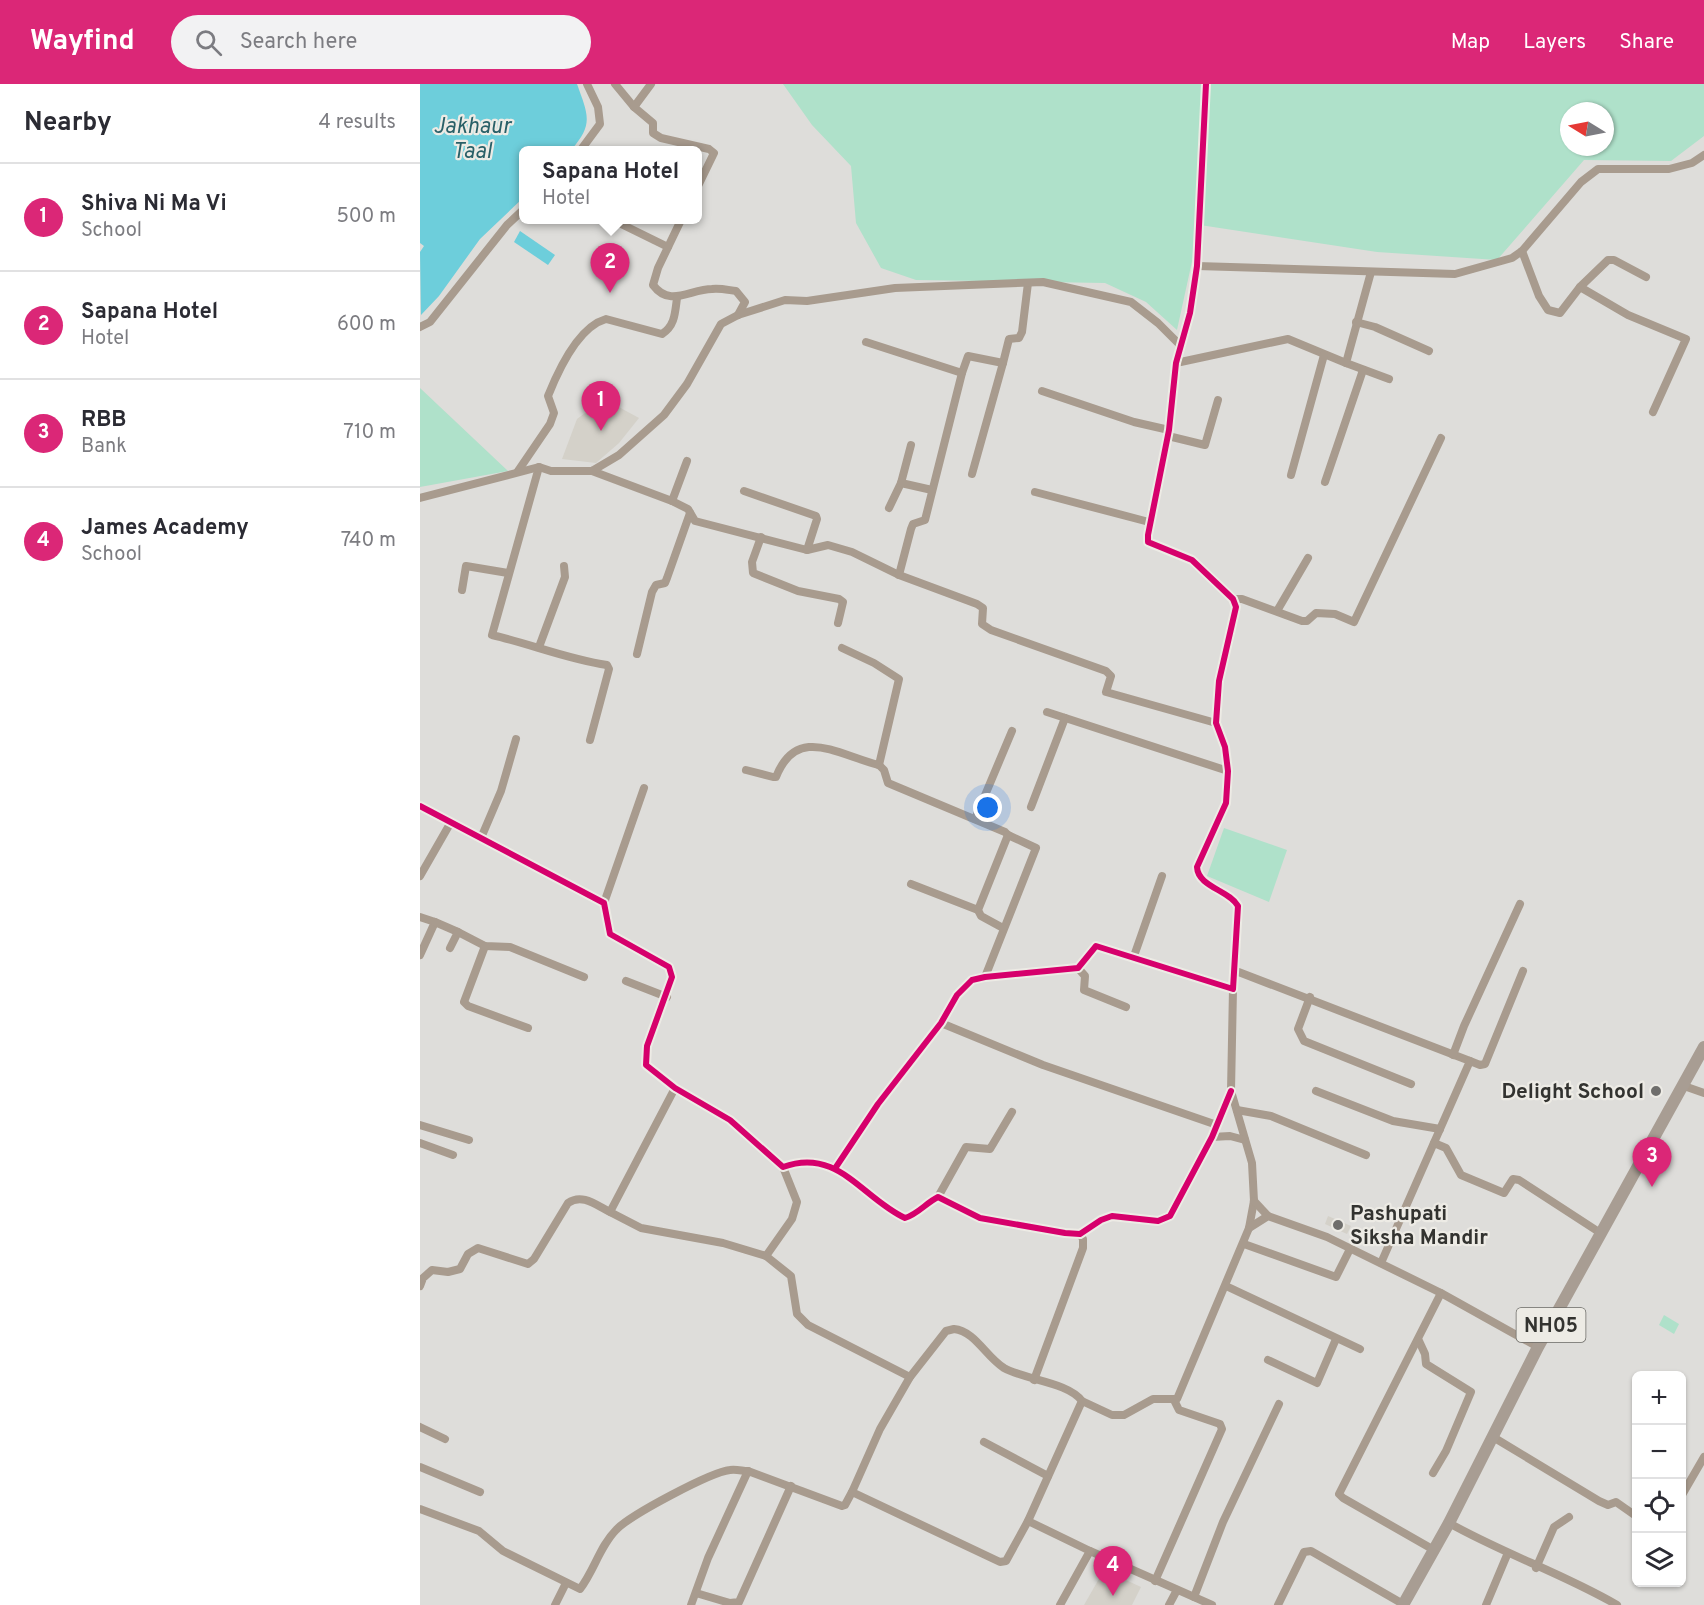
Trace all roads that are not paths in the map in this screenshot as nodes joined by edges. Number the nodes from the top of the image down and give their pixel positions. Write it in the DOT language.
graph roads {
  1 [pos="587,84"];
  2 [pos="615,84"];
  3 [pos="651,84"];
  4 [pos="1206,84"];
  5 [pos="634,107"];
  6 [pos="583,146"];
  7 [pos="696,146"];
  8 [pos="702,147"];
  9 [pos="1704,155"];
  10 [pos="702,178"];
  11 [pos="519,214"];
  12 [pos="623,224"];
  13 [pos="679,224"];
  14 [pos="668,247"];
  15 [pos="1522,251"];
  16 [pos="1197,266"];
  17 [pos="1371,272"];
  18 [pos="1646,277"];
  19 [pos="1028,283"];
  20 [pos="1580,287"];
  21 [pos="676,298"];
  22 [pos="738,315"];
  23 [pos="1356,322"];
  24 [pos="420,327"];
  25 [pos="867,342"];
  26 [pos="1181,346"];
  27 [pos="1429,351"];
  28 [pos="1324,355"];
  29 [pos="1003,363"];
  30 [pos="1176,363"];
  31 [pos="1346,363"];
  32 [pos="1363,370"];
  33 [pos="962,373"];
  34 [pos="1389,380"];
  35 [pos="1042,391"];
  36 [pos="1218,400"];
  37 [pos="1653,412"];
  38 [pos="1168,433"];
  39 [pos="1441,438"];
  40 [pos="911,445"];
  41 [pos="687,461"];
  42 [pos="539,467"];
  43 [pos="518,471"];
  44 [pos="592,471"];
  45 [pos="972,474"];
  46 [pos="1291,476"];
  47 [pos="901,483"];
  48 [pos="1325,483"];
  49 [pos="932,490"];
  50 [pos="744,491"];
  51 [pos="1035,492"];
  52 [pos="420,498"];
  53 [pos="672,501"];
  54 [pos="889,508"];
  55 [pos="690,513"];
  56 [pos="1149,522"];
  57 [pos="761,537"];
  58 [pos="807,549"];
  59 [pos="1308,558"];
  60 [pos="564,566"];
  61 [pos="508,573"];
  62 [pos="899,575"];
  63 [pos="462,590"];
  64 [pos="1233,599"];
  65 [pos="1277,611"];
  66 [pos="838,623"];
  67 [pos="539,646"];
  68 [pos="842,648"];
  69 [pos="637,654"];
  70 [pos="1047,712"];
  71 [pos="1065,718"];
  72 [pos="1216,723"];
  73 [pos="1012,731"];
  74 [pos="516,739"];
  75 [pos="590,740"];
  76 [pos="879,765"];
  77 [pos="746,770"];
  78 [pos="1228,771"];
  79 [pos="644,788"];
  80 [pos="420,806"];
  81 [pos="1031,807"];
  82 [pos="975,819"];
  83 [pos="451,822"];
  84 [pos="1008,836"];
  85 [pos="482,838"];
  86 [pos="420,876"];
  87 [pos="1162,876"];
  88 [pos="911,884"];
  89 [pos="604,903"];
  90 [pos="1520,904"];
  91 [pos="978,910"];
  92 [pos="420,917"];
  93 [pos="435,922"];
  94 [pos="1003,928"];
  95 [pos="458,932"];
  96 [pos="485,946"];
  97 [pos="450,948"];
  98 [pos="420,955"];
  99 [pos="1134,956"];
  100 [pos="1078,968"];
  101 [pos="1236,971"];
  102 [pos="1523,971"];
  103 [pos="584,977"];
  104 [pos="985,977"];
  105 [pos="626,981"];
  106 [pos="1233,989"];
  107 [pos="667,997"];
  108 [pos="1310,997"];
  109 [pos="1126,1007"];
  110 [pos="941,1023"];
  111 [pos="528,1028"];
  112 [pos="1704,1047"];
  113 [pos="1453,1054"];
  114 [pos="1470,1061"];
  115 [pos="1411,1084"];
  116 [pos="1683,1086"];
  117 [pos="675,1088"];
  118 [pos="1231,1091"];
  119 [pos="1316,1091"];
  120 [pos="1704,1093"];
  121 [pos="1237,1110"];
  122 [pos="1012,1112"];
  123 [pos="420,1125"];
  124 [pos="1217,1125"];
  125 [pos="1440,1129"];
  126 [pos="1212,1137"];
  127 [pos="469,1140"];
  128 [pos="1245,1140"];
  129 [pos="420,1143"];
  130 [pos="1434,1143"];
  131 [pos="453,1155"];
  132 [pos="1366,1155"];
  133 [pos="783,1167"];
  134 [pos="836,1167"];
  135 [pos="938,1197"];
  136 [pos="1254,1200"];
  137 [pos="610,1212"];
  138 [pos="1268,1216"];
  139 [pos="1249,1228"];
  140 [pos="1080,1234"];
  141 [pos="1602,1234"];
  142 [pos="1244,1244"];
  143 [pos="1350,1249"];
  144 [pos="766,1256"];
  145 [pos="1381,1263"];
  146 [pos="420,1286"];
  147 [pos="1226,1286"];
  148 [pos="1441,1293"];
  149 [pos="1336,1339"];
  150 [pos="1419,1341"];
  151 [pos="1538,1347"];
  152 [pos="1360,1349"];
  153 [pos="1268,1360"];
  154 [pos="910,1377"];
  155 [pos="1034,1380"];
  156 [pos="1174,1400"];
  157 [pos="1082,1401"];
  158 [pos="1279,1404"];
  159 [pos="420,1427"];
  160 [pos="1493,1437"];
  161 [pos="445,1439"];
  162 [pos="984,1442"];
  163 [pos="1704,1457"];
  164 [pos="420,1467"];
  165 [pos="748,1471"];
  166 [pos="1433,1473"];
  167 [pos="1048,1476"];
  168 [pos="791,1486"];
  169 [pos="1686,1488"];
  170 [pos="480,1492"];
  171 [pos="852,1492"];
  172 [pos="420,1509"];
  173 [pos="1632,1513"];
  174 [pos="1569,1517"];
  175 [pos="1028,1521"];
  176 [pos="1449,1523"];
  177 [pos="1434,1550"];
  178 [pos="1090,1551"];
  179 [pos="1508,1555"];
  180 [pos="1536,1568"];
  181 [pos="1155,1581"];
  182 [pos="566,1583"];
  183 [pos="1177,1590"];
  184 [pos="696,1593"];
  185 [pos="1194,1597"];
  186 [pos="555,1605"];
  187 [pos="691,1605"];
  188 [pos="1060,1605"];
  189 [pos="1169,1605"];
  190 [pos="1212,1605"];
  191 [pos="1278,1605"];
  192 [pos="1403,1605"];
  193 [pos="1486,1605"];
  194 [pos="1617,1605"];
  1 -- 6 [label="street"];
  2 -- 5 [label="street"];
  3 -- 5 [label="street"];
  4 -- 16 [label="street"];
  5 -- 7 [label="street"];
  8 -- 10 [label="street"];
  9 -- 15 [label="street"];
  11 -- 24 [label="street"];
  12 -- 14 [label="street"];
  13 -- 14 [label="street"];
  14 -- 21 [label="street"];
  15 -- 17 [label="street"];
  15 -- 20 [label="street"];
  16 -- 17 [label="street"];
  16 -- 26 [label="street"];
  17 -- 23 [label="street"];
  18 -- 20 [label="street"];
  19 -- 22 [label="street"];
  19 -- 26 [label="street"];
  19 -- 29 [label="street"];
  20 -- 37 [label="street"];
  21 -- 22 [label="street"];
  21 -- 43 [label="street"];
  22 -- 44 [label="street"];
  23 -- 27 [label="street"];
  23 -- 31 [label="street"];
  25 -- 33 [label="street"];
  26 -- 30 [label="street"];
  28 -- 30 [label="street"];
  28 -- 31 [label="street"];
  28 -- 46 [label="street"];
  29 -- 33 [label="street"];
  29 -- 45 [label="street"];
  30 -- 38 [label="street"];
  31 -- 32 [label="street"];
  32 -- 34 [label="street"];
  32 -- 48 [label="street"];
  33 -- 49 [label="street"];
  35 -- 38 [label="street"];
  36 -- 38 [label="street"];
  38 -- 56 [label="street"];
  39 -- 65 [label="street"];
  40 -- 47 [label="street"];
  41 -- 53 [label="street"];
  42 -- 43 [label="street"];
  42 -- 44 [label="street"];
  42 -- 61 [label="street"];
  43 -- 52 [label="street"];
  44 -- 53 [label="street"];
  47 -- 49 [label="street"];
  47 -- 54 [label="street"];
  49 -- 62 [label="street"];
  50 -- 58 [label="street"];
  51 -- 56 [label="street"];
  53 -- 55 [label="street"];
  55 -- 57 [label="street"];
  55 -- 69 [label="street"];
  56 -- 64 [label="street"];
  57 -- 58 [label="street"];
  57 -- 66 [label="street"];
  58 -- 62 [label="street"];
  59 -- 65 [label="street"];
  60 -- 67 [label="street"];
  61 -- 63 [label="street"];
  61 -- 67 [label="street"];
  62 -- 72 [label="street"];
  64 -- 65 [label="street"];
  64 -- 72 [label="street"];
  67 -- 75 [label="street"];
  68 -- 76 [label="street"];
  70 -- 71 [label="street"];
  71 -- 78 [label="street"];
  71 -- 81 [label="street"];
  72 -- 78 [label="street"];
  73 -- 82 [label="street"];
  74 -- 85 [label="street"];
  76 -- 77 [label="street"];
  76 -- 82 [label="street"];
  78 -- 101 [label="street"];
  79 -- 89 [label="street"];
  80 -- 83 [label="street"];
  82 -- 84 [label="street"];
  83 -- 85 [label="street"];
  83 -- 86 [label="street"];
  84 -- 91 [label="street"];
  84 -- 94 [label="street"];
  85 -- 89 [label="street"];
  87 -- 99 [label="street"];
  88 -- 91 [label="street"];
  89 -- 107 [label="street"];
  90 -- 113 [label="street"];
  91 -- 94 [label="street"];
  92 -- 93 [label="street"];
  93 -- 95 [label="street"];
  93 -- 98 [label="street"];
  94 -- 104 [label="street"];
  95 -- 96 [label="street"];
  95 -- 97 [label="street"];
  96 -- 103 [label="street"];
  96 -- 111 [label="street"];
  99 -- 100 [label="street"];
  99 -- 106 [label="street"];
  100 -- 104 [label="street"];
  100 -- 109 [label="street"];
  101 -- 106 [label="street"];
  101 -- 108 [label="street"];
  102 -- 114 [label="street"];
  104 -- 110 [label="street"];
  105 -- 107 [label="street"];
  106 -- 118 [label="street"];
  107 -- 117 [label="street"];
  108 -- 113 [label="street"];
  108 -- 115 [label="street"];
  110 -- 124 [label="street"];
  110 -- 134 [label="street"];
  112 -- 116 [label="main road, NH05"];
  113 -- 114 [label="street"];
  114 -- 125 [label="street"];
  116 -- 120 [label="street"];
  116 -- 141 [label="main road, NH05"];
  117 -- 133 [label="street"];
  117 -- 137 [label="street"];
  118 -- 121 [label="street"];
  118 -- 124 [label="street"];
  119 -- 125 [label="street"];
  121 -- 128 [label="street"];
  121 -- 132 [label="street"];
  122 -- 135 [label="street"];
  123 -- 127 [label="street"];
  124 -- 126 [label="street"];
  125 -- 130 [label="street"];
  126 -- 128 [label="street"];
  126 -- 140 [label="street"];
  128 -- 136 [label="street"];
  129 -- 131 [label="street"];
  130 -- 141 [label="street"];
  130 -- 145 [label="street"];
  133 -- 134 [label="street"];
  133 -- 144 [label="street"];
  134 -- 135 [label="street"];
  135 -- 140 [label="street"];
  136 -- 138 [label="street"];
  136 -- 139 [label="street"];
  137 -- 144 [label="street"];
  137 -- 146 [label="street"];
  138 -- 139 [label="street"];
  138 -- 143 [label="street"];
  139 -- 142 [label="street"];
  140 -- 155 [label="street"];
  141 -- 151 [label="main road, NH05"];
  142 -- 143 [label="street"];
  142 -- 147 [label="street"];
  143 -- 145 [label="street"];
  144 -- 154 [label="street"];
  145 -- 148 [label="street"];
  147 -- 149 [label="street"];
  147 -- 156 [label="street"];
  148 -- 150 [label="street"];
  148 -- 151 [label="street"];
  149 -- 152 [label="street"];
  149 -- 153 [label="street"];
  150 -- 166 [label="street"];
  150 -- 177 [label="street"];
  151 -- 160 [label="main road, NH05"];
  154 -- 155 [label="street"];
  154 -- 171 [label="street"];
  155 -- 157 [label="street"];
  156 -- 157 [label="street"];
  156 -- 181 [label="street"];
  157 -- 167 [label="street"];
  158 -- 185 [label="street"];
  159 -- 161 [label="street"];
  160 -- 173 [label="street"];
  160 -- 176 [label="main road, NH05"];
  162 -- 167 [label="street"];
  163 -- 169 [label="street"];
  164 -- 170 [label="street"];
  165 -- 168 [label="street"];
  165 -- 182 [label="street"];
  165 -- 184 [label="street"];
  167 -- 175 [label="street"];
  168 -- 171 [label="street"];
  168 -- 184 [label="street"];
  171 -- 175 [label="street"];
  172 -- 182 [label="street"];
  174 -- 180 [label="street"];
  175 -- 178 [label="street"];
  176 -- 177 [label="main road, NH05"];
  176 -- 179 [label="street"];
  177 -- 192 [label="main road, NH05"];
  178 -- 181 [label="street"];
  178 -- 188 [label="street"];
  179 -- 180 [label="street"];
  179 -- 193 [label="street"];
  180 -- 194 [label="street"];
  181 -- 183 [label="street"];
  182 -- 186 [label="street"];
  183 -- 185 [label="street"];
  183 -- 189 [label="street"];
  184 -- 187 [label="street"];
  185 -- 190 [label="street"];
  191 -- 192 [label="street"];
}
